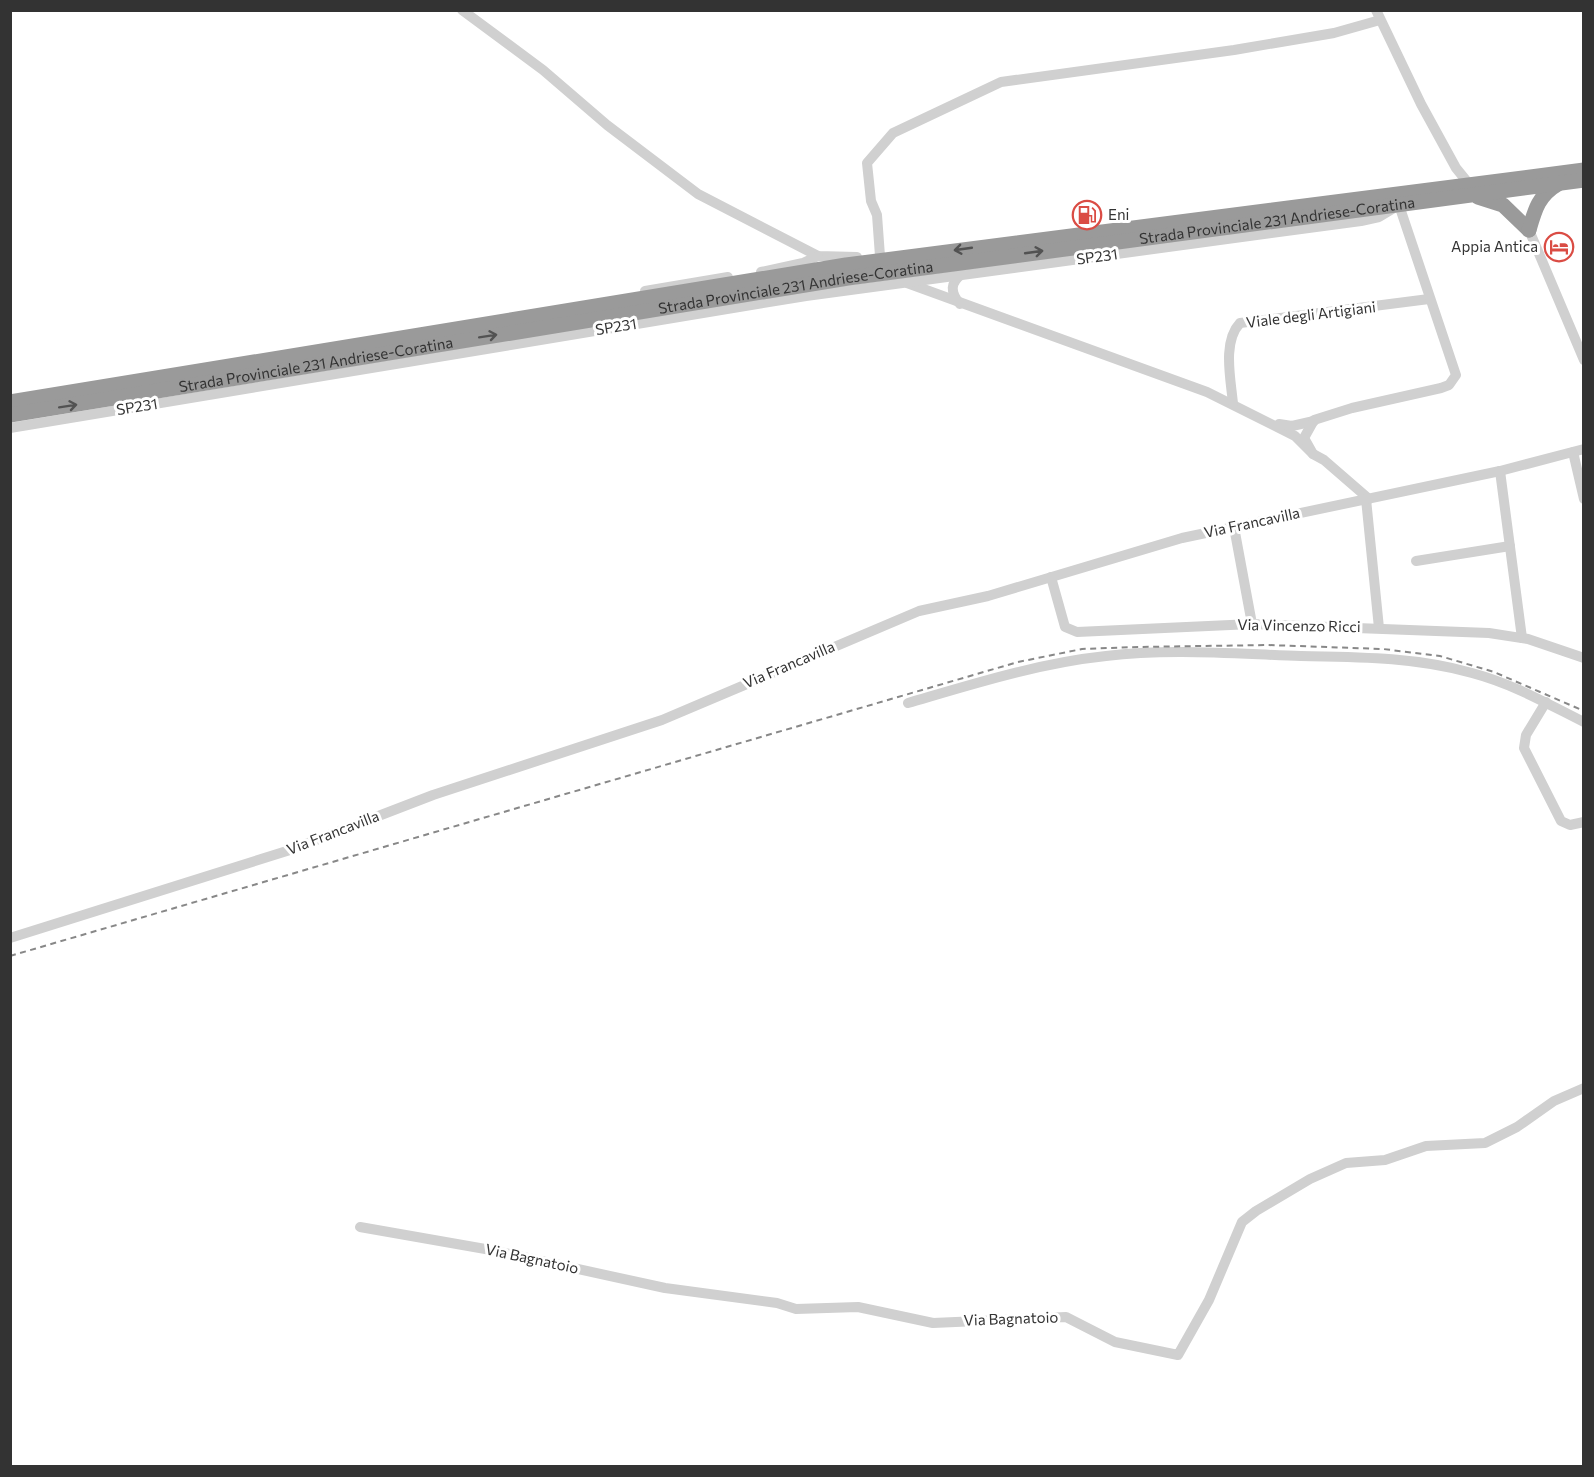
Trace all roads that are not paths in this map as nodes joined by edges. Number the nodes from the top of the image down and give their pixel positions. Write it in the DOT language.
graph roads {
  1 [pos="462,10"];
  2 [pos="1378,15"];
  3 [pos="1584,170"];
  4 [pos="1584,180"];
  5 [pos="1559,184"];
  6 [pos="1470,190"];
  7 [pos="1399,205"];
  8 [pos="1529,230"];
  9 [pos="937,252"];
  10 [pos="818,256"];
  11 [pos="880,256"];
  12 [pos="962,274"];
  13 [pos="907,283"];
  14 [pos="1429,299"];
  15 [pos="960,304"];
  16 [pos="1584,360"];
  17 [pos="10,396"];
  18 [pos="10,402"];
  19 [pos="1233,404"];
  20 [pos="10,415"];
  21 [pos="1314,420"];
  22 [pos="1270,423"];
  23 [pos="10,428"];
  24 [pos="1578,450"];
  25 [pos="1313,454"];
  26 [pos="1500,471"];
  27 [pos="1367,499"];
  28 [pos="1584,499"];
  29 [pos="1234,527"];
  30 [pos="1510,546"];
  31 [pos="1416,561"];
  32 [pos="1051,577"];
  33 [pos="1252,624"];
  34 [pos="1379,628"];
  35 [pos="1522,638"];
  36 [pos="1584,658"];
  37 [pos="1546,702"];
  38 [pos="908,703"];
  39 [pos="1584,722"];
  40 [pos="1584,822"];
  41 [pos="10,938"];
  42 [pos="1584,1088"];
  43 [pos="360,1227"];
  1 -- 10 [label="street"];
  2 -- 6 [label="street"];
  2 -- 11 [label="street"];
  3 -- 6 [label="highway, Strada Provinciale 231 Andriese-Coratina / SP231"];
  4 -- 5 [label="highway, Strada Provinciale 231 Andriese-Coratina / SP231"];
  5 -- 6 [label="highway, Strada Provinciale 231 Andriese-Coratina / SP231"];
  5 -- 8 [label="highway"];
  6 -- 7 [label="highway, Strada Provinciale 231 Andriese-Coratina / SP231"];
  6 -- 8 [label="highway"];
  6 -- 9 [label="highway, Strada Provinciale 231 Andriese-Coratina / SP231, one-way"];
  7 -- 12 [label="street, SP231"];
  7 -- 14 [label="street"];
  20 -- 7 [label="highway, Strada Provinciale 231 Andriese-Coratina / SP231, one-way"];
  8 -- 16 [label="street"];
  9 -- 11 [label="street"];
  9 -- 18 [label="highway, Strada Provinciale 231 Andriese-Coratina / SP231"];
  10 -- 11 [label="street"];
  10 -- 17 [label="street"];
  12 -- 13 [label="street, SP231"];
  12 -- 15 [label="street"];
  13 -- 15 [label="street"];
  13 -- 23 [label="street, SP231"];
  14 -- 19 [label="street, Viale degli Artigiani"];
  14 -- 21 [label="street"];
  15 -- 19 [label="street"];
  19 -- 22 [label="street"];
  21 -- 22 [label="street"];
  21 -- 25 [label="street"];
  22 -- 25 [label="street"];
  24 -- 26 [label="street, Via Francavilla"];
  24 -- 28 [label="street"];
  25 -- 27 [label="street"];
  26 -- 27 [label="street, Via Francavilla"];
  26 -- 30 [label="street"];
  27 -- 29 [label="street, Via Francavilla"];
  27 -- 34 [label="street"];
  29 -- 32 [label="street, Via Francavilla"];
  29 -- 33 [label="street"];
  30 -- 31 [label="street"];
  30 -- 35 [label="street"];
  32 -- 33 [label="street, Via Vincenzo Ricci"];
  32 -- 41 [label="street, Via Francavilla"];
  33 -- 34 [label="street, Via Vincenzo Ricci"];
  34 -- 35 [label="street, Via Vincenzo Ricci"];
  35 -- 36 [label="street, Via Vincenzo Ricci"];
  37 -- 38 [label="street"];
  37 -- 39 [label="street"];
  37 -- 40 [label="street"];
  42 -- 43 [label="street, Via Bagnatoio"];
}
